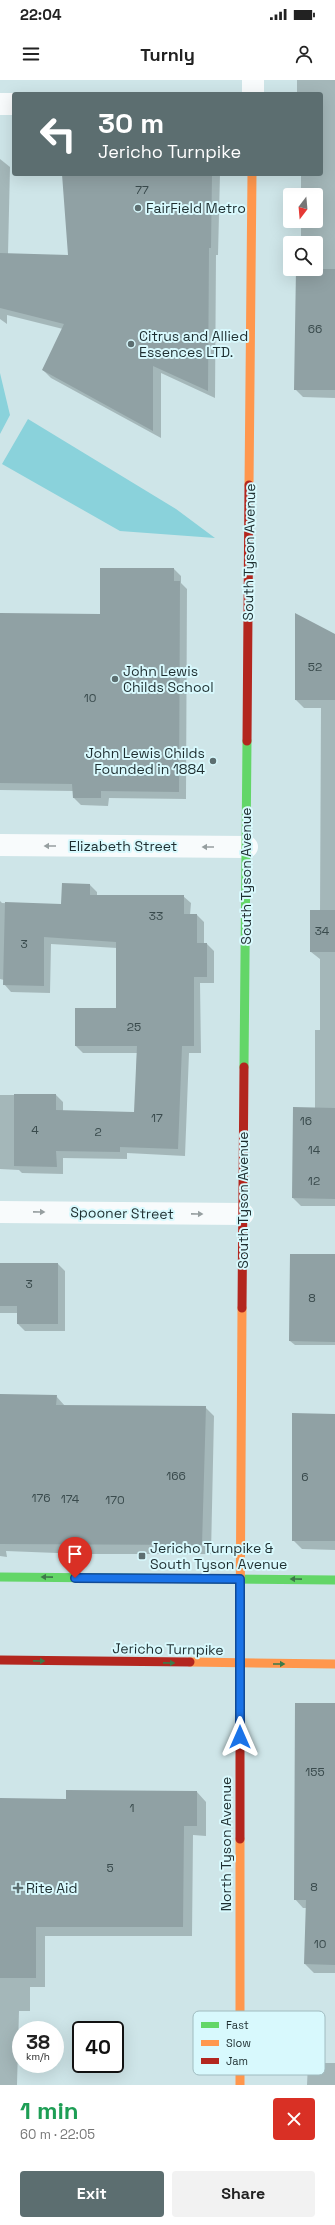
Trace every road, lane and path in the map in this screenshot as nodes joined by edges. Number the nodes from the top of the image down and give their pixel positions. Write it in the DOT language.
graph roads {
  1 [pos="253,80"];
  2 [pos="253,92"];
  3 [pos="0,104"];
  4 [pos="12,104"];
  5 [pos="252,176"];
  6 [pos="0,846"];
  7 [pos="246,847"];
  8 [pos="0,1212"];
  9 [pos="243,1214"];
  10 [pos="0,1577"];
  11 [pos="240,1579"];
  12 [pos="335,1580"];
  13 [pos="0,1660"];
  14 [pos="240,1664"];
  15 [pos="335,1664"];
  16 [pos="240,2011"];
  1 -- 2 [label="street"];
  3 -- 4 [label="street"];
  5 -- 7 [label="street, South Tyson Avenue"];
  7 -- 6 [label="street, Elizabeth Street, one-way"];
  7 -- 9 [label="street, South Tyson Avenue"];
  8 -- 9 [label="street, Spooner Street, one-way"];
  9 -- 11 [label="street, South Tyson Avenue"];
  11 -- 10 [label="street, one-way"];
  12 -- 11 [label="street, one-way"];
  11 -- 14 [label="street, North Tyson Avenue"];
  13 -- 14 [label="street, Jericho Turnpike, one-way"];
  14 -- 15 [label="street, Jericho Turnpike, one-way"];
  14 -- 16 [label="street, North Tyson Avenue"];
}
